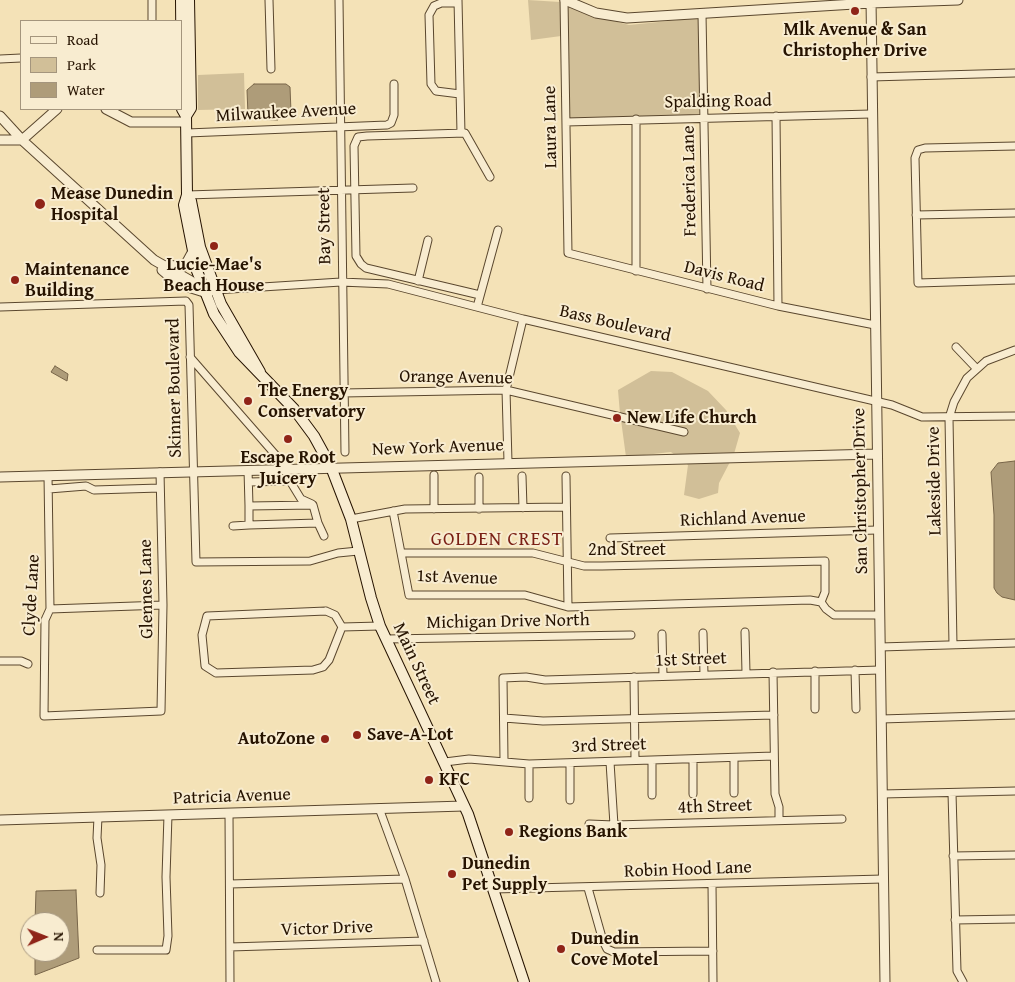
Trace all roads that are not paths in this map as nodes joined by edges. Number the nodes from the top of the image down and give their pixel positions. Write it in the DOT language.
graph roads {
  1 [pos="152,0"];
  2 [pos="182,0"];
  3 [pos="189,0"];
  4 [pos="270,0"];
  5 [pos="339,0"];
  6 [pos="564,0"];
  7 [pos="933,0"];
  8 [pos="958,0"];
  9 [pos="458,1"];
  10 [pos="871,1"];
  11 [pos="702,14"];
  12 [pos="152,20"];
  13 [pos="0,58"];
  14 [pos="20,58"];
  15 [pos="271,69"];
  16 [pos="1015,73"];
  17 [pos="871,77"];
  18 [pos="394,84"];
  19 [pos="460,94"];
  20 [pos="56,110"];
  21 [pos="108,110"];
  22 [pos="871,114"];
  23 [pos="0,116"];
  24 [pos="776,116"];
  25 [pos="704,118"];
  26 [pos="186,119"];
  27 [pos="636,119"];
  28 [pos="566,122"];
  29 [pos="339,128"];
  30 [pos="187,133"];
  31 [pos="463,133"];
  32 [pos="0,140"];
  33 [pos="22,140"];
  34 [pos="1015,146"];
  35 [pos="490,176"];
  36 [pos="414,188"];
  37 [pos="354,189"];
  38 [pos="340,191"];
  39 [pos="187,195"];
  40 [pos="1015,213"];
  41 [pos="916,216"];
  42 [pos="498,230"];
  43 [pos="428,240"];
  44 [pos="192,253"];
  45 [pos="568,254"];
  46 [pos="154,260"];
  47 [pos="636,271"];
  48 [pos="1015,280"];
  49 [pos="418,281"];
  50 [pos="341,282"];
  51 [pos="707,289"];
  52 [pos="215,290"];
  53 [pos="204,292"];
  54 [pos="480,295"];
  55 [pos="778,306"];
  56 [pos="0,307"];
  57 [pos="477,308"];
  58 [pos="523,319"];
  59 [pos="875,325"];
  60 [pos="956,347"];
  61 [pos="1015,350"];
  62 [pos="190,357"];
  63 [pos="976,368"];
  64 [pos="260,372"];
  65 [pos="506,390"];
  66 [pos="343,393"];
  67 [pos="876,402"];
  68 [pos="1015,416"];
  69 [pos="949,418"];
  70 [pos="684,432"];
  71 [pos="345,452"];
  72 [pos="876,454"];
  73 [pos="508,462"];
  74 [pos="331,467"];
  75 [pos="287,468"];
  76 [pos="248,470"];
  77 [pos="192,471"];
  78 [pos="160,472"];
  79 [pos="434,475"];
  80 [pos="48,476"];
  81 [pos="522,476"];
  82 [pos="566,476"];
  83 [pos="479,477"];
  84 [pos="0,478"];
  85 [pos="248,482"];
  86 [pos="160,488"];
  87 [pos="48,489"];
  88 [pos="313,504"];
  89 [pos="249,506"];
  90 [pos="566,507"];
  91 [pos="523,508"];
  92 [pos="434,509"];
  93 [pos="479,509"];
  94 [pos="393,511"];
  95 [pos="350,519"];
  96 [pos="318,523"];
  97 [pos="249,525"];
  98 [pos="233,526"];
  99 [pos="877,530"];
  100 [pos="324,536"];
  101 [pos="610,538"];
  102 [pos="358,551"];
  103 [pos="401,553"];
  104 [pos="567,561"];
  105 [pos="821,602"];
  106 [pos="163,606"];
  107 [pos="568,607"];
  108 [pos="50,609"];
  109 [pos="879,616"];
  110 [pos="380,626"];
  111 [pos="342,627"];
  112 [pos="745,632"];
  113 [pos="704,633"];
  114 [pos="662,634"];
  115 [pos="631,635"];
  116 [pos="386,639"];
  117 [pos="1015,644"];
  118 [pos="953,645"];
  119 [pos="880,647"];
  120 [pos="0,661"];
  121 [pos="28,664"];
  122 [pos="855,670"];
  123 [pos="880,670"];
  124 [pos="815,671"];
  125 [pos="773,672"];
  126 [pos="746,673"];
  127 [pos="704,675"];
  128 [pos="663,676"];
  129 [pos="634,677"];
  130 [pos="815,709"];
  131 [pos="856,709"];
  132 [pos="774,715"];
  133 [pos="1015,715"];
  134 [pos="44,716"];
  135 [pos="504,718"];
  136 [pos="634,719"];
  137 [pos="881,719"];
  138 [pos="774,756"];
  139 [pos="734,758"];
  140 [pos="692,759"];
  141 [pos="504,760"];
  142 [pos="635,760"];
  143 [pos="652,760"];
  144 [pos="445,762"];
  145 [pos="570,762"];
  146 [pos="610,762"];
  147 [pos="529,764"];
  148 [pos="1015,791"];
  149 [pos="734,793"];
  150 [pos="952,793"];
  151 [pos="693,794"];
  152 [pos="882,794"];
  153 [pos="652,795"];
  154 [pos="529,798"];
  155 [pos="570,800"];
  156 [pos="464,806"];
  157 [pos="379,808"];
  158 [pos="229,813"];
  159 [pos="168,815"];
  160 [pos="98,816"];
  161 [pos="842,819"];
  162 [pos="0,820"];
  163 [pos="779,820"];
  164 [pos="589,824"];
  165 [pos="614,825"];
  166 [pos="1015,855"];
  167 [pos="953,856"];
  168 [pos="405,879"];
  169 [pos="883,879"];
  170 [pos="230,884"];
  171 [pos="712,884"];
  172 [pos="588,888"];
  173 [pos="494,889"];
  174 [pos="100,893"];
  175 [pos="1015,919"];
  176 [pos="955,920"];
  177 [pos="424,941"];
  178 [pos="230,946"];
  179 [pos="96,950"];
  180 [pos="713,951"];
  181 [pos="230,982"];
  182 [pos="436,982"];
  183 [pos="524,982"];
  184 [pos="713,982"];
  185 [pos="884,982"];
  186 [pos="963,982"];
  1 -- 12 [label="street"];
  2 -- 26 [label="main road"];
  3 -- 26 [label="main road"];
  4 -- 15 [label="street"];
  5 -- 29 [label="street, Bay Street"];
  6 -- 11 [label="street"];
  6 -- 28 [label="street, Laura Lane"];
  7 -- 8 [label="street"];
  7 -- 10 [label="street"];
  9 -- 19 [label="street"];
  9 -- 19 [label="street"];
  10 -- 11 [label="street"];
  10 -- 17 [label="street, San Christopher Drive"];
  11 -- 25 [label="street, Frederica Lane"];
  13 -- 14 [label="street"];
  16 -- 17 [label="street"];
  17 -- 22 [label="street, San Christopher Drive"];
  18 -- 29 [label="street, Milwaukee Avenue"];
  19 -- 31 [label="street"];
  20 -- 33 [label="street"];
  21 -- 26 [label="street"];
  22 -- 24 [label="street, Spalding Road"];
  22 -- 59 [label="street, San Christopher Drive"];
  23 -- 33 [label="street, Main Street"];
  24 -- 25 [label="street, Spalding Road"];
  24 -- 55 [label="street"];
  25 -- 27 [label="street, Spalding Road"];
  25 -- 51 [label="street, Frederica Lane"];
  26 -- 30 [label="main road"];
  27 -- 28 [label="street, Spalding Road"];
  27 -- 47 [label="street"];
  28 -- 45 [label="street, Laura Lane"];
  29 -- 30 [label="street, Milwaukee Avenue"];
  29 -- 38 [label="street, Bay Street"];
  30 -- 39 [label="main road"];
  31 -- 35 [label="street"];
  31 -- 37 [label="street"];
  32 -- 33 [label="street"];
  33 -- 46 [label="street, Main Street"];
  34 -- 41 [label="street"];
  36 -- 37 [label="street"];
  37 -- 38 [label="street"];
  37 -- 49 [label="street"];
  38 -- 39 [label="street"];
  38 -- 50 [label="street, Bay Street"];
  39 -- 44 [label="main road"];
  39 -- 52 [label="main road"];
  40 -- 41 [label="street"];
  41 -- 48 [label="street"];
  42 -- 54 [label="street"];
  43 -- 49 [label="street"];
  44 -- 46 [label="street"];
  44 -- 53 [label="main road"];
  45 -- 47 [label="street, Davis Road"];
  46 -- 53 [label="street, Main Street"];
  47 -- 51 [label="street, Davis Road"];
  49 -- 54 [label="street"];
  50 -- 52 [label="street, Bass Boulevard"];
  50 -- 57 [label="street, Bass Boulevard"];
  50 -- 66 [label="street, Bay Street"];
  51 -- 55 [label="street, Davis Road"];
  52 -- 53 [label="street, Bass Boulevard"];
  52 -- 64 [label="main road, Main Street"];
  53 -- 64 [label="main road, Main Street"];
  54 -- 57 [label="street"];
  55 -- 59 [label="street, Davis Road"];
  56 -- 62 [label="street, Skinner Boulevard"];
  57 -- 58 [label="street, Bass Boulevard"];
  58 -- 65 [label="street"];
  58 -- 67 [label="street, Bass Boulevard"];
  59 -- 67 [label="street, San Christopher Drive"];
  60 -- 63 [label="street"];
  61 -- 63 [label="street, Lakeside Drive"];
  62 -- 75 [label="street"];
  62 -- 77 [label="street, Skinner Boulevard"];
  63 -- 69 [label="street, Lakeside Drive"];
  64 -- 74 [label="main road, Main Street"];
  65 -- 66 [label="street, Orange Avenue"];
  65 -- 70 [label="street, Orange Avenue"];
  65 -- 73 [label="street"];
  66 -- 71 [label="street, Bay Street"];
  67 -- 69 [label="street, Bass Boulevard"];
  67 -- 72 [label="street, San Christopher Drive"];
  68 -- 69 [label="street, Bass Boulevard"];
  69 -- 118 [label="street, Lakeside Drive"];
  72 -- 73 [label="street, New York Avenue"];
  72 -- 99 [label="street, San Christopher Drive"];
  73 -- 74 [label="street, New York Avenue"];
  74 -- 75 [label="street, New York Avenue"];
  74 -- 95 [label="main road, Main Street"];
  75 -- 76 [label="street, New York Avenue"];
  76 -- 77 [label="street, New York Avenue"];
  76 -- 85 [label="street"];
  77 -- 78 [label="street, New York Avenue"];
  77 -- 102 [label="street, Skinner Boulevard"];
  78 -- 80 [label="street, New York Avenue"];
  78 -- 86 [label="street, Glennes Lane"];
  79 -- 92 [label="street"];
  80 -- 84 [label="street, New York Avenue"];
  80 -- 87 [label="street, Clyde Lane"];
  81 -- 91 [label="street"];
  82 -- 90 [label="street"];
  83 -- 93 [label="street"];
  85 -- 88 [label="street"];
  85 -- 89 [label="street"];
  86 -- 87 [label="street"];
  86 -- 106 [label="street, Glennes Lane"];
  87 -- 108 [label="street, Clyde Lane"];
  88 -- 89 [label="street"];
  88 -- 96 [label="street"];
  89 -- 97 [label="street"];
  90 -- 91 [label="street"];
  90 -- 104 [label="street"];
  91 -- 93 [label="street"];
  92 -- 93 [label="street"];
  92 -- 94 [label="street"];
  94 -- 95 [label="street"];
  94 -- 103 [label="street, 1st Avenue"];
  95 -- 102 [label="main road, Main Street"];
  96 -- 97 [label="street"];
  96 -- 100 [label="street"];
  97 -- 98 [label="street"];
  99 -- 101 [label="street, Richland Avenue"];
  99 -- 109 [label="street, San Christopher Drive"];
  102 -- 110 [label="main road, Main Street"];
  103 -- 104 [label="street, 2nd Street"];
  103 -- 107 [label="street, 1st Avenue"];
  104 -- 105 [label="street, 2nd Street"];
  104 -- 107 [label="street"];
  105 -- 107 [label="street"];
  105 -- 109 [label="street"];
  106 -- 108 [label="street"];
  106 -- 134 [label="street, Glennes Lane"];
  108 -- 134 [label="street, Clyde Lane"];
  109 -- 119 [label="street, San Christopher Drive"];
  110 -- 111 [label="street"];
  110 -- 116 [label="main road, Main Street"];
  111 -- 111 [label="street"];
  112 -- 126 [label="street"];
  113 -- 127 [label="street"];
  114 -- 128 [label="street"];
  115 -- 116 [label="street, Michigan Drive North"];
  116 -- 144 [label="main road, Main Street"];
  117 -- 118 [label="street"];
  118 -- 119 [label="street"];
  119 -- 123 [label="street, San Christopher Drive"];
  120 -- 121 [label="street"];
  122 -- 123 [label="street, 1st Street"];
  122 -- 124 [label="street, 1st Street"];
  122 -- 131 [label="street"];
  123 -- 137 [label="street, San Christopher Drive"];
  124 -- 125 [label="street, 1st Street"];
  124 -- 130 [label="street"];
  125 -- 126 [label="street, 1st Street"];
  125 -- 132 [label="street"];
  126 -- 127 [label="street, 1st Street"];
  127 -- 128 [label="street, 1st Street"];
  128 -- 129 [label="street, 1st Street"];
  129 -- 135 [label="street, 1st Street"];
  129 -- 136 [label="street"];
  132 -- 136 [label="street"];
  132 -- 138 [label="street"];
  133 -- 137 [label="street"];
  135 -- 136 [label="street"];
  135 -- 141 [label="street"];
  136 -- 142 [label="street"];
  137 -- 152 [label="street, San Christopher Drive"];
  138 -- 139 [label="street, 3rd Street"];
  138 -- 163 [label="street"];
  139 -- 140 [label="street, 3rd Street"];
  139 -- 149 [label="street"];
  140 -- 143 [label="street, 3rd Street"];
  140 -- 151 [label="street"];
  141 -- 144 [label="street, 3rd Street"];
  141 -- 147 [label="street, 3rd Street"];
  142 -- 143 [label="street, 3rd Street"];
  142 -- 146 [label="street, 3rd Street"];
  143 -- 153 [label="street"];
  144 -- 156 [label="main road, Main Street"];
  145 -- 146 [label="street, 3rd Street"];
  145 -- 147 [label="street, 3rd Street"];
  145 -- 155 [label="street"];
  146 -- 165 [label="street"];
  147 -- 154 [label="street"];
  148 -- 150 [label="street"];
  150 -- 152 [label="street"];
  150 -- 167 [label="street"];
  152 -- 169 [label="street, San Christopher Drive"];
  156 -- 157 [label="street, Patricia Avenue"];
  156 -- 173 [label="main road, Main Street"];
  157 -- 158 [label="street, Patricia Avenue"];
  157 -- 168 [label="street"];
  158 -- 159 [label="street, Patricia Avenue"];
  158 -- 170 [label="street"];
  159 -- 160 [label="street, Patricia Avenue"];
  159 -- 179 [label="street"];
  160 -- 162 [label="street, Patricia Avenue"];
  160 -- 174 [label="street"];
  161 -- 163 [label="street, 4th Street"];
  163 -- 165 [label="street, 4th Street"];
  164 -- 165 [label="street, 4th Street"];
  166 -- 167 [label="street"];
  167 -- 176 [label="street"];
  168 -- 170 [label="street"];
  168 -- 177 [label="street"];
  169 -- 171 [label="street, Robin Hood Lane"];
  169 -- 185 [label="street, San Christopher Drive"];
  170 -- 178 [label="street"];
  171 -- 172 [label="street, Robin Hood Lane"];
  171 -- 180 [label="street"];
  172 -- 173 [label="street, Robin Hood Lane"];
  172 -- 180 [label="street"];
  173 -- 183 [label="main road, Main Street"];
  175 -- 176 [label="street"];
  176 -- 186 [label="street"];
  177 -- 178 [label="street, Victor Drive"];
  177 -- 182 [label="street"];
  178 -- 181 [label="street"];
  180 -- 184 [label="street"];
}
